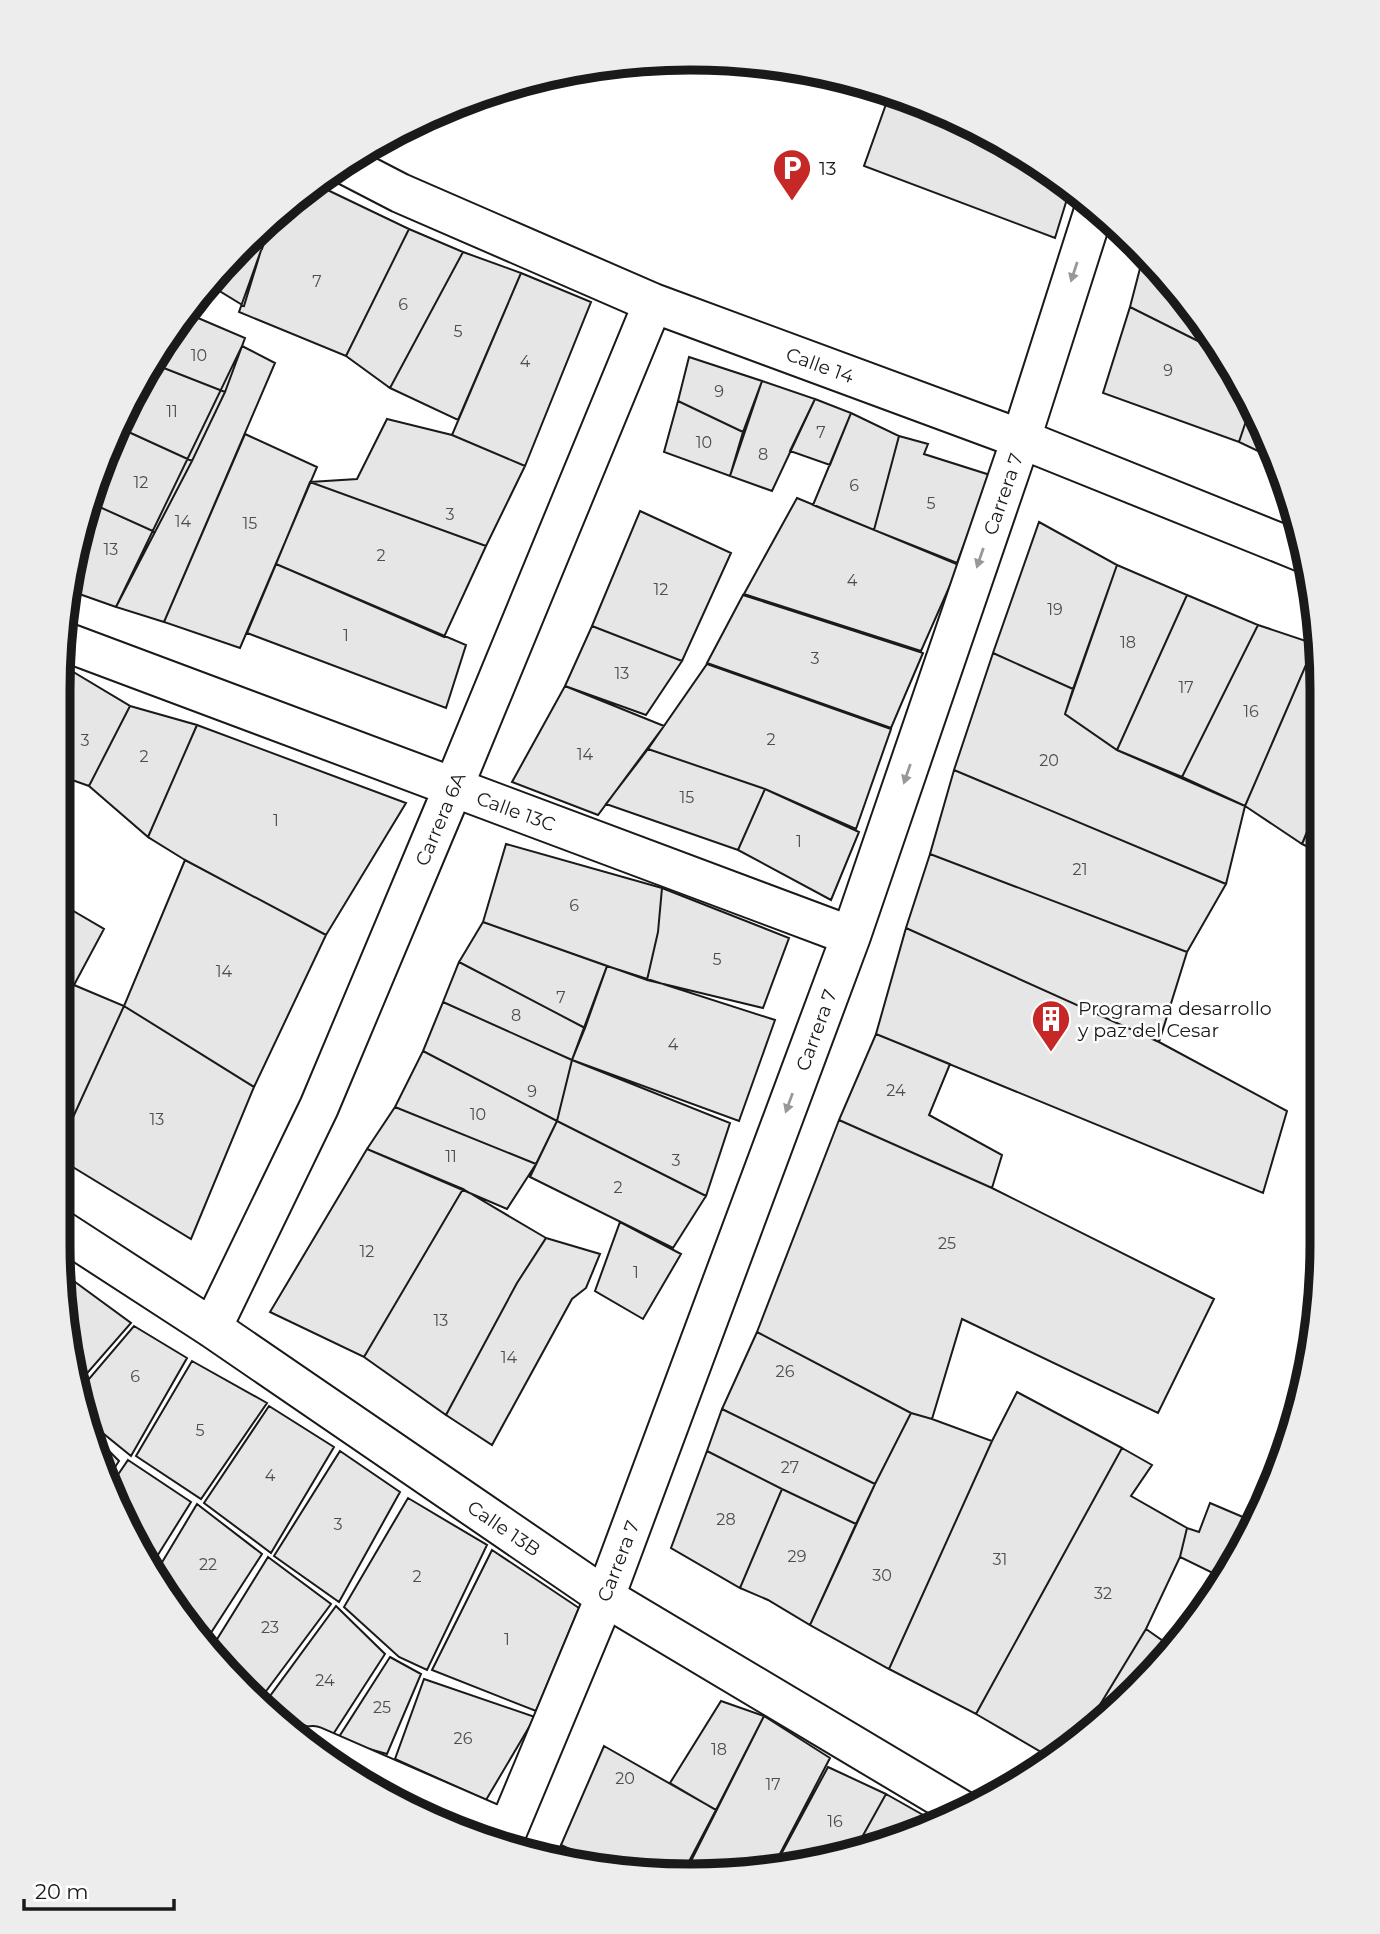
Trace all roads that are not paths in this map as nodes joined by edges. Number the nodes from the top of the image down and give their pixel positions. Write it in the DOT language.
graph roads {
  1 [pos="354,169"];
  2 [pos="1092,218"];
  3 [pos="653,303"];
  4 [pos="1021,439"];
  5 [pos="1293,548"];
  6 [pos="71,644"];
  7 [pos="453,788"];
  8 [pos="851,936"];
  9 [pos="70,1236"];
  10 [pos="212,1328"];
  11 [pos="605,1597"];
  12 [pos="354,1765"];
  13 [pos="953,1805"];
  14 [pos="505,1835"];
  1 -- 3 [label="street, Calle 14"];
  2 -- 4 [label="street, Carrera 7, one-way"];
  3 -- 4 [label="street, Calle 14"];
  3 -- 7 [label="street, Carrera 6A"];
  4 -- 5 [label="street, Calle 14"];
  4 -- 8 [label="street, Carrera 7, one-way"];
  6 -- 7 [label="street, Calle 13C"];
  7 -- 8 [label="street, Calle 13C"];
  7 -- 10 [label="street, Carrera 6A"];
  8 -- 11 [label="street, Carrera 7, one-way"];
  9 -- 10 [label="street, Calle 13B"];
  10 -- 11 [label="street, Calle 13B"];
  11 -- 13 [label="street, Calle 13B"];
  11 -- 14 [label="street, Carrera 7"];
  12 -- 14 [label="street"];
}
